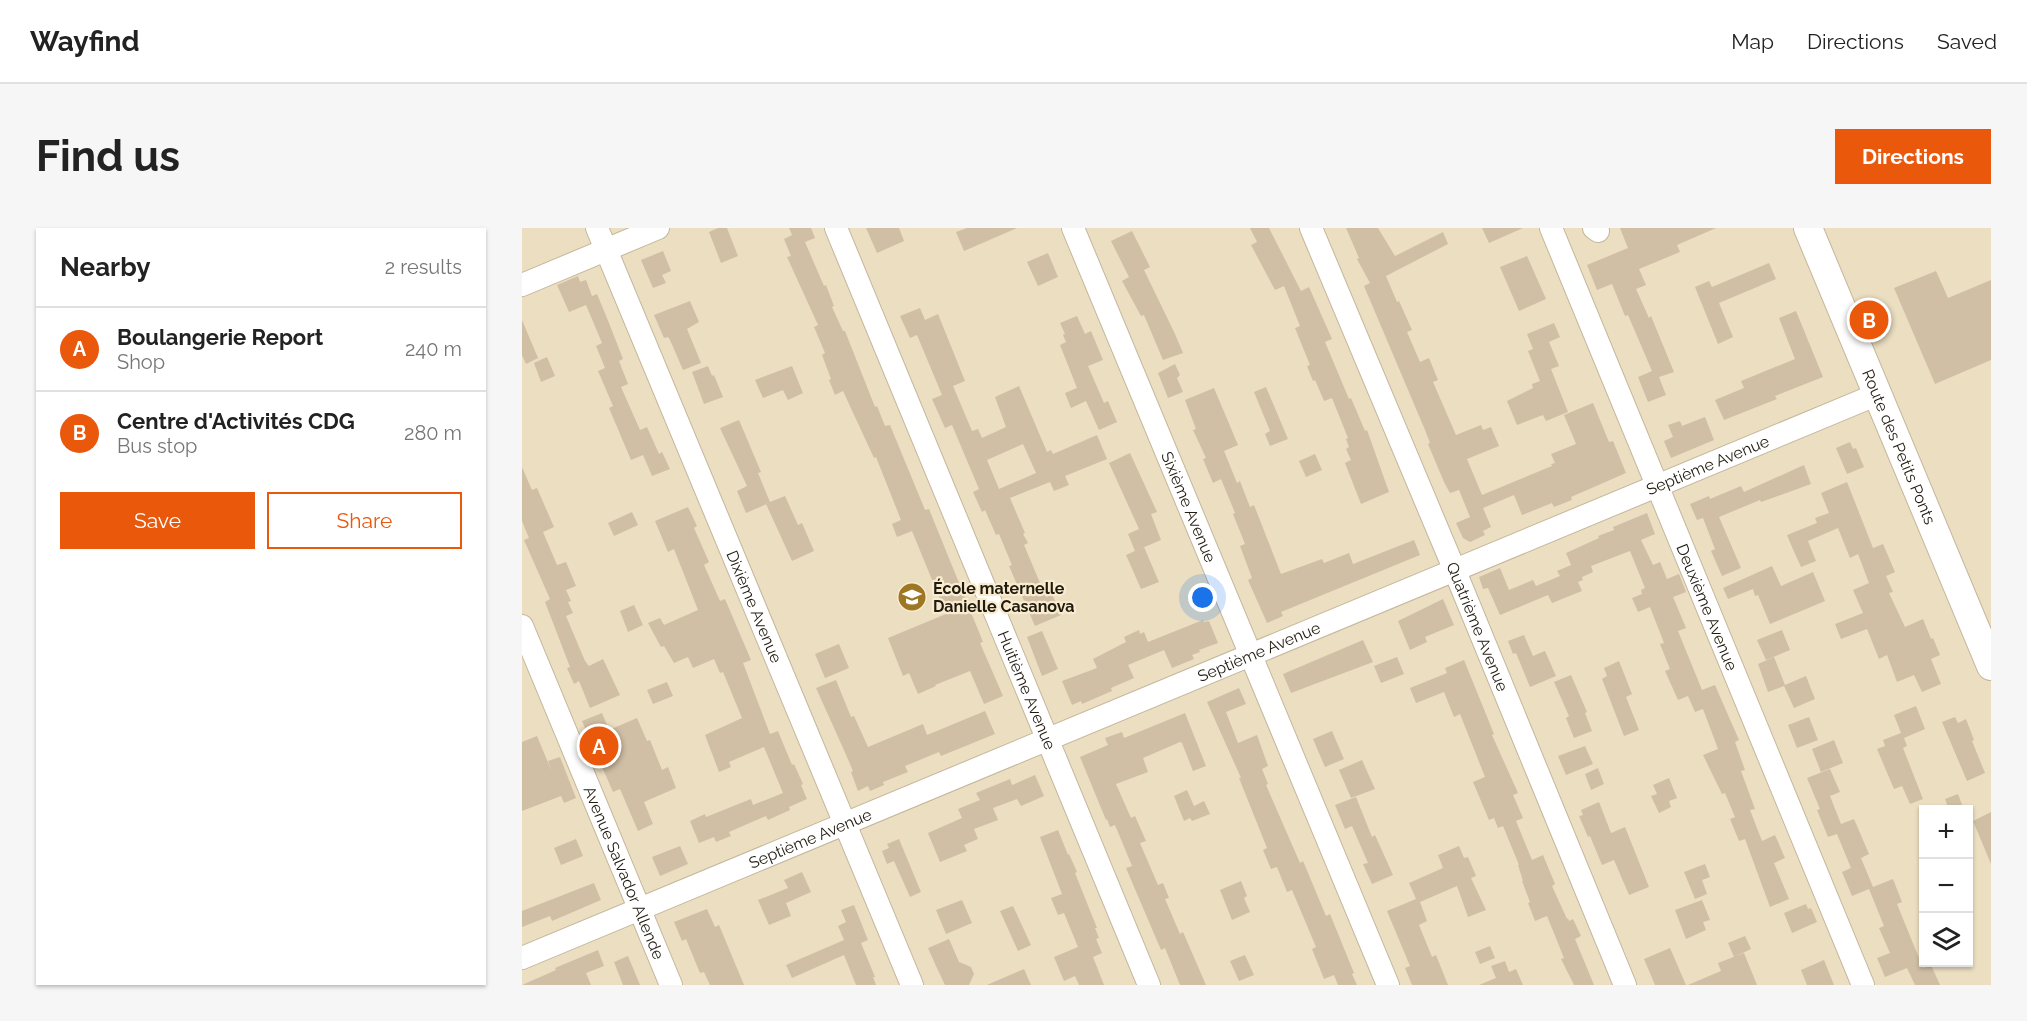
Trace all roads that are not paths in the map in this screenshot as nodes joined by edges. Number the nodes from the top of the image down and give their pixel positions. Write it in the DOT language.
graph roads {
  1 [pos="597,228"];
  2 [pos="658,228"];
  3 [pos="836,228"];
  4 [pos="1073,228"];
  5 [pos="1311,228"];
  6 [pos="1808,228"];
  7 [pos="1557,230"];
  8 [pos="606,249"];
  9 [pos="522,285"];
  10 [pos="1878,394"];
  11 [pos="1658,486"];
  12 [pos="1455,571"];
  13 [pos="522,626"];
  14 [pos="1251,656"];
  15 [pos="1991,666"];
  16 [pos="1048,740"];
  17 [pos="845,824"];
  18 [pos="639,909"];
  19 [pos="522,958"];
  20 [pos="671,985"];
  21 [pos="912,985"];
  22 [pos="1149,985"];
  23 [pos="1388,985"];
  24 [pos="1625,985"];
  25 [pos="1863,985"];
  1 -- 8 [label="street, Dixième Avenue"];
  2 -- 8 [label="street"];
  3 -- 16 [label="street, Huitième Avenue"];
  4 -- 14 [label="street, Sixième Avenue"];
  5 -- 12 [label="street, Quatrième Avenue"];
  6 -- 10 [label="main road, Route des Petits Ponts"];
  7 -- 11 [label="street, Deuxième Avenue"];
  8 -- 9 [label="street"];
  8 -- 17 [label="street, Dixième Avenue"];
  10 -- 11 [label="street, Septième Avenue"];
  10 -- 15 [label="main road, Route des Petits Ponts"];
  11 -- 12 [label="street, Septième Avenue"];
  11 -- 25 [label="street, Deuxième Avenue"];
  12 -- 14 [label="street, Septième Avenue"];
  12 -- 24 [label="street, Quatrième Avenue"];
  13 -- 18 [label="street, Avenue Salvador Allende"];
  14 -- 16 [label="street, Septième Avenue"];
  14 -- 23 [label="street, Sixième Avenue"];
  16 -- 17 [label="street, Septième Avenue"];
  16 -- 22 [label="street, Huitième Avenue"];
  17 -- 18 [label="street, Septième Avenue"];
  17 -- 21 [label="street, Dixième Avenue"];
  18 -- 19 [label="street, Septième Avenue"];
  18 -- 20 [label="street, Avenue Salvador Allende"];
}
